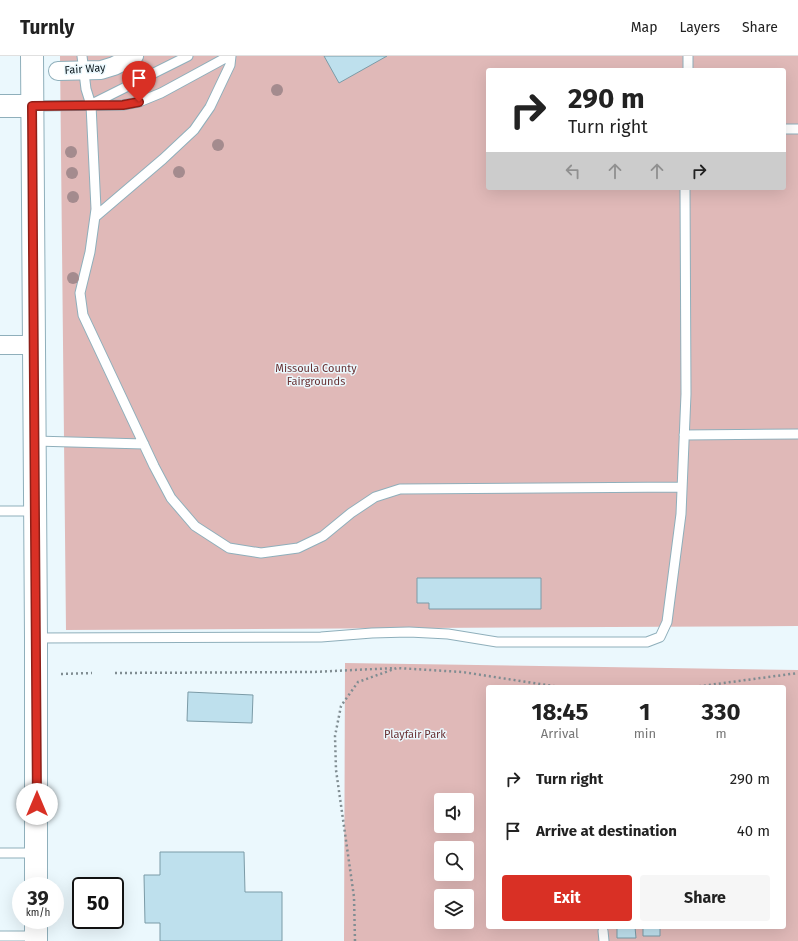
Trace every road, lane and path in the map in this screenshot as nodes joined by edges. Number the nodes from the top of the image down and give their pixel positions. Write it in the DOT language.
graph roads {
  1 [pos="32,56"];
  2 [pos="134,56"];
  3 [pos="188,56"];
  4 [pos="230,56"];
  5 [pos="688,56"];
  6 [pos="83,64"];
  7 [pos="688,68"];
  8 [pos="58,71"];
  9 [pos="91,105"];
  10 [pos="0,106"];
  11 [pos="32,106"];
  12 [pos="786,129"];
  13 [pos="798,129"];
  14 [pos="685,190"];
  15 [pos="95,216"];
  16 [pos="0,345"];
  17 [pos="34,345"];
  18 [pos="798,434"];
  19 [pos="684,435"];
  20 [pos="35,441"];
  21 [pos="144,444"];
  22 [pos="682,487"];
  23 [pos="34,511"];
  24 [pos="0,512"];
  25 [pos="36,638"];
  26 [pos="397,668"];
  27 [pos="798,672"];
  28 [pos="92,673"];
  29 [pos="115,673"];
  30 [pos="62,674"];
  31 [pos="547,685"];
  32 [pos="708,685"];
  33 [pos="0,853"];
  34 [pos="36,853"];
  35 [pos="36,877"];
  36 [pos="603,931"];
  37 [pos="36,932"];
  38 [pos="0,936"];
  39 [pos="355,941"];
  40 [pos="604,941"];
  1 -- 11 [label="main road"];
  2 -- 6 [label="street, Fair Way"];
  3 -- 9 [label="lane"];
  4 -- 9 [label="lane"];
  4 -- 15 [label="lane"];
  5 -- 7 [label="lane"];
  6 -- 8 [label="street, Fair Way"];
  6 -- 9 [label="lane"];
  9 -- 11 [label="lane"];
  9 -- 15 [label="lane"];
  10 -- 11 [label="main road"];
  11 -- 17 [label="main road"];
  12 -- 13 [label="lane"];
  14 -- 19 [label="lane"];
  15 -- 21 [label="lane"];
  16 -- 17 [label="street"];
  17 -- 20 [label="main road"];
  18 -- 19 [label="lane"];
  19 -- 22 [label="lane"];
  20 -- 21 [label="lane"];
  20 -- 23 [label="main road"];
  21 -- 22 [label="lane"];
  22 -- 25 [label="lane"];
  23 -- 24 [label="lane"];
  23 -- 25 [label="main road"];
  25 -- 34 [label="main road"];
  26 -- 29 [label="path"];
  26 -- 31 [label="path"];
  26 -- 39 [label="path"];
  27 -- 32 [label="path"];
  28 -- 30 [label="path"];
  33 -- 34 [label="lane"];
  34 -- 35 [label="main road"];
  36 -- 40 [label="lane"];
  37 -- 38 [label="lane"];
}
